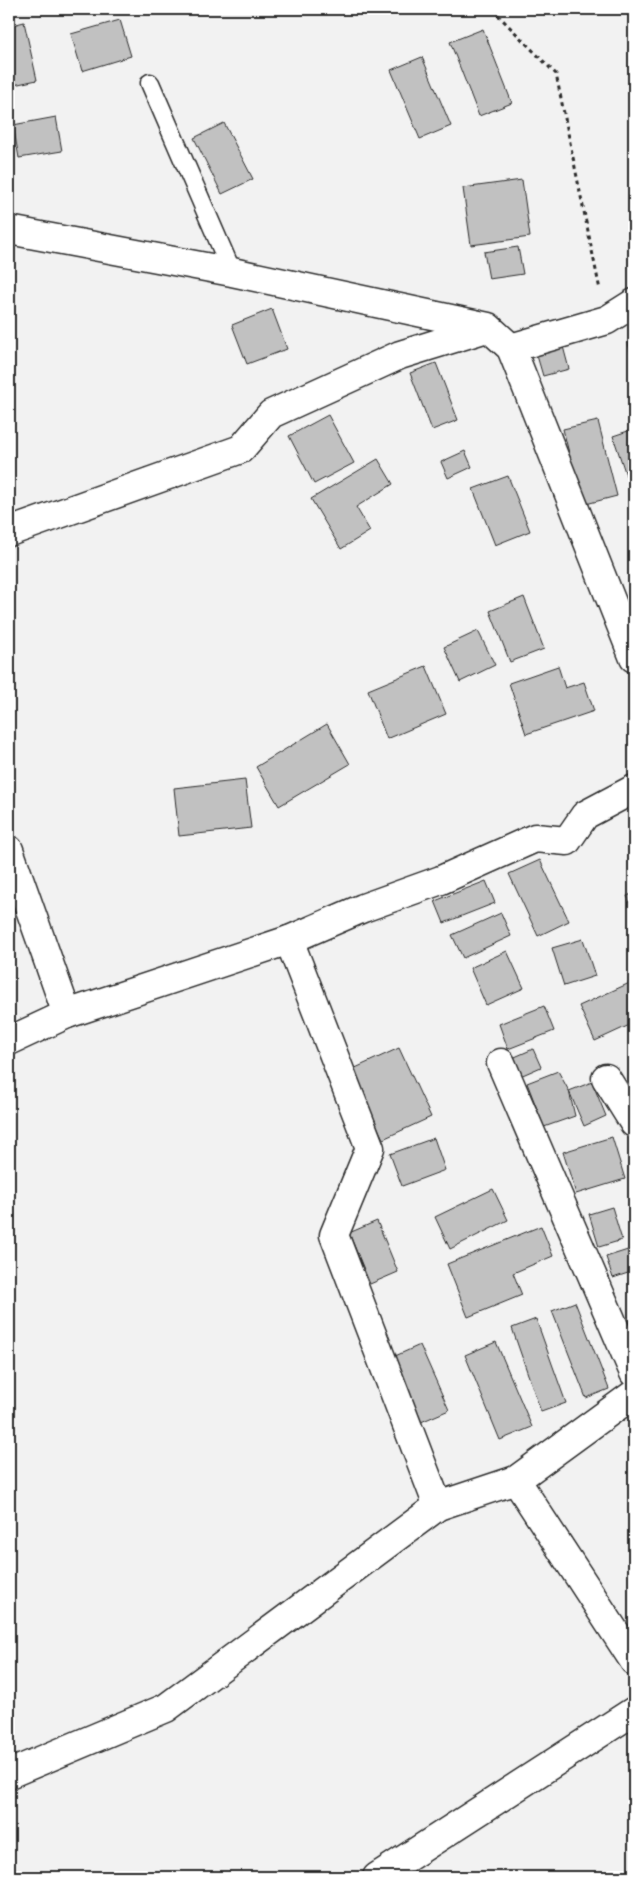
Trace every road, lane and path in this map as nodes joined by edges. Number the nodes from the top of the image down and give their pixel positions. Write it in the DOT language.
graph roads {
  1 [pos="431,9"];
  2 [pos="490,9"];
  3 [pos="150,83"];
  4 [pos="9,230"];
  5 [pos="232,272"];
  6 [pos="632,298"];
  7 [pos="607,320"];
  8 [pos="488,327"];
  9 [pos="511,348"];
  10 [pos="9,532"];
  11 [pos="634,658"];
  12 [pos="634,789"];
  13 [pos="9,850"];
  14 [pos="289,940"];
  15 [pos="67,1014"];
  16 [pos="9,1041"];
  17 [pos="501,1063"];
  18 [pos="606,1078"];
  19 [pos="634,1123"];
  20 [pos="634,1373"];
  21 [pos="634,1394"];
  22 [pos="516,1480"];
  23 [pos="438,1506"];
  24 [pos="634,1661"];
  25 [pos="634,1711"];
  26 [pos="9,1774"];
  27 [pos="377,1877"];
  1 -- 2 [label="path"];
  2 -- 7 [label="path"];
  3 -- 5 [label="lane"];
  4 -- 5 [label="street"];
  5 -- 8 [label="street"];
  6 -- 7 [label="street"];
  7 -- 9 [label="street"];
  8 -- 9 [label="street"];
  8 -- 10 [label="street"];
  9 -- 11 [label="street"];
  12 -- 14 [label="street"];
  13 -- 15 [label="street"];
  14 -- 15 [label="street"];
  14 -- 23 [label="street"];
  15 -- 16 [label="street"];
  17 -- 20 [label="street"];
  18 -- 19 [label="street"];
  21 -- 22 [label="street"];
  22 -- 23 [label="street"];
  22 -- 24 [label="street"];
  23 -- 26 [label="street"];
  25 -- 27 [label="street"];
}
